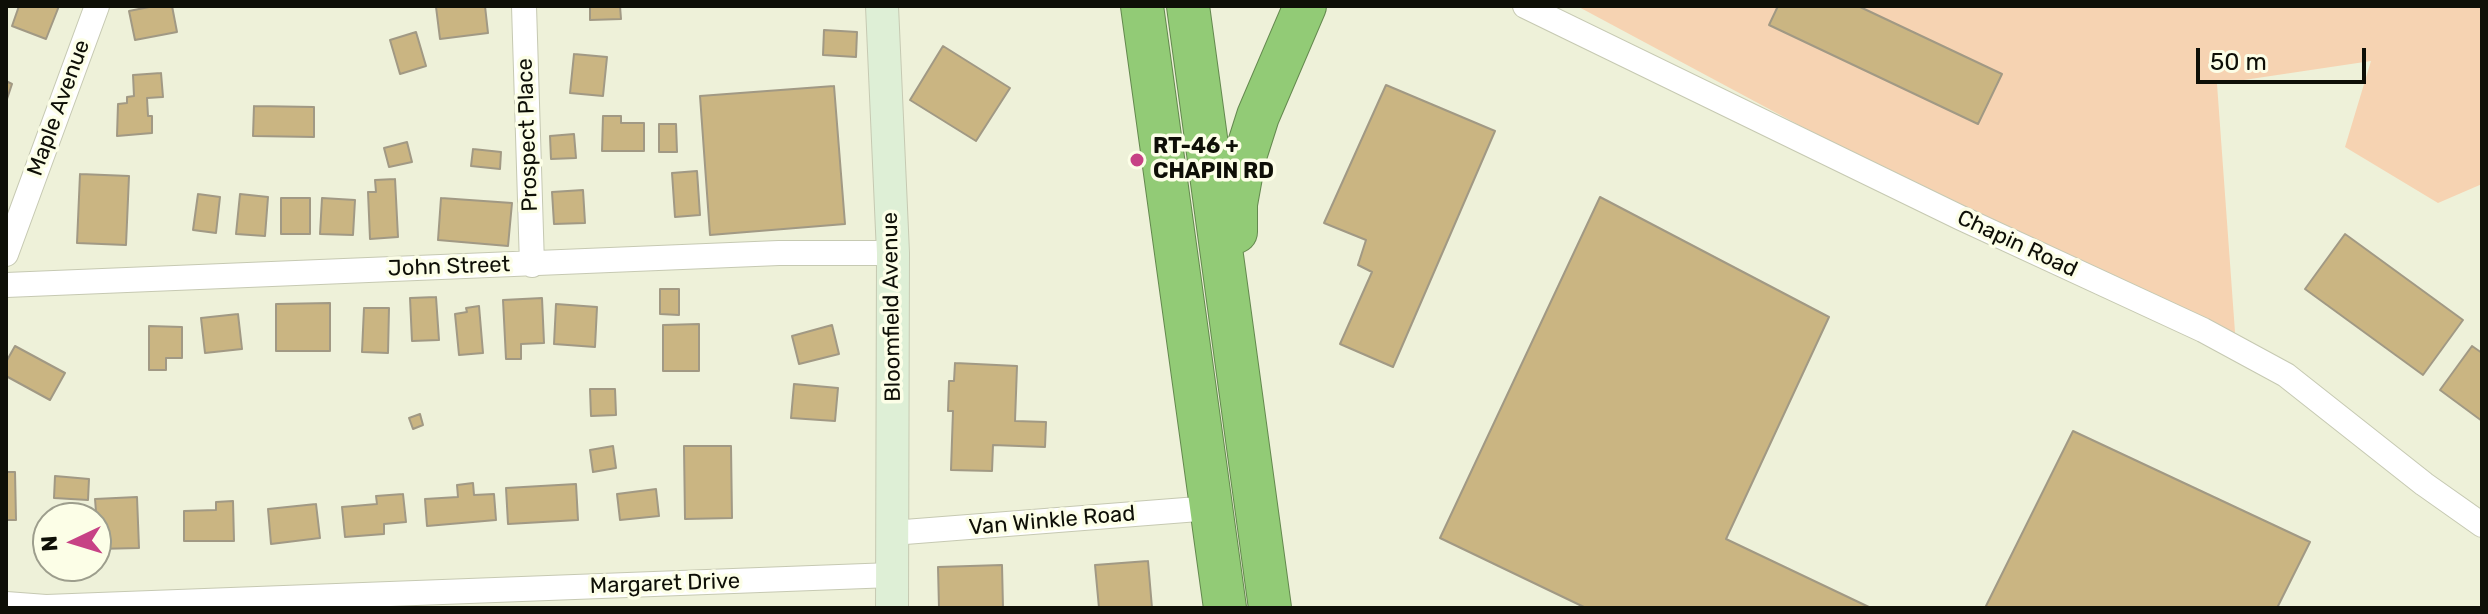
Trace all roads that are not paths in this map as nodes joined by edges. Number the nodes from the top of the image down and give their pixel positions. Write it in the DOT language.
graph roads {
  1 [pos="97,6"];
  2 [pos="524,6"];
  3 [pos="882,6"];
  4 [pos="1142,6"];
  5 [pos="1188,6"];
  6 [pos="1305,6"];
  7 [pos="1525,6"];
  8 [pos="13,212"];
  9 [pos="893,253"];
  10 [pos="6,254"];
  11 [pos="532,265"];
  12 [pos="6,285"];
  13 [pos="1235,349"];
  14 [pos="1211,508"];
  15 [pos="2482,525"];
  16 [pos="892,533"];
  17 [pos="892,575"];
  18 [pos="6,604"];
  19 [pos="892,608"];
  20 [pos="1225,608"];
  21 [pos="1270,608"];
  1 -- 8 [label="street, Maple Avenue"];
  2 -- 11 [label="street, Prospect Place"];
  3 -- 9 [label="street, Bloomfield Avenue"];
  4 -- 14 [label="highway"];
  5 -- 13 [label="highway"];
  6 -- 13 [label="highway"];
  7 -- 15 [label="street, Chapin Road"];
  8 -- 10 [label="street, Maple Avenue"];
  9 -- 11 [label="street, John Street"];
  9 -- 16 [label="street, Bloomfield Avenue"];
  11 -- 12 [label="street, John Street"];
  13 -- 21 [label="highway"];
  14 -- 16 [label="street, Van Winkle Road"];
  14 -- 20 [label="highway"];
  16 -- 17 [label="street, Bloomfield Avenue"];
  17 -- 18 [label="street, Margaret Drive"];
  17 -- 19 [label="street, Bloomfield Avenue"];
}
